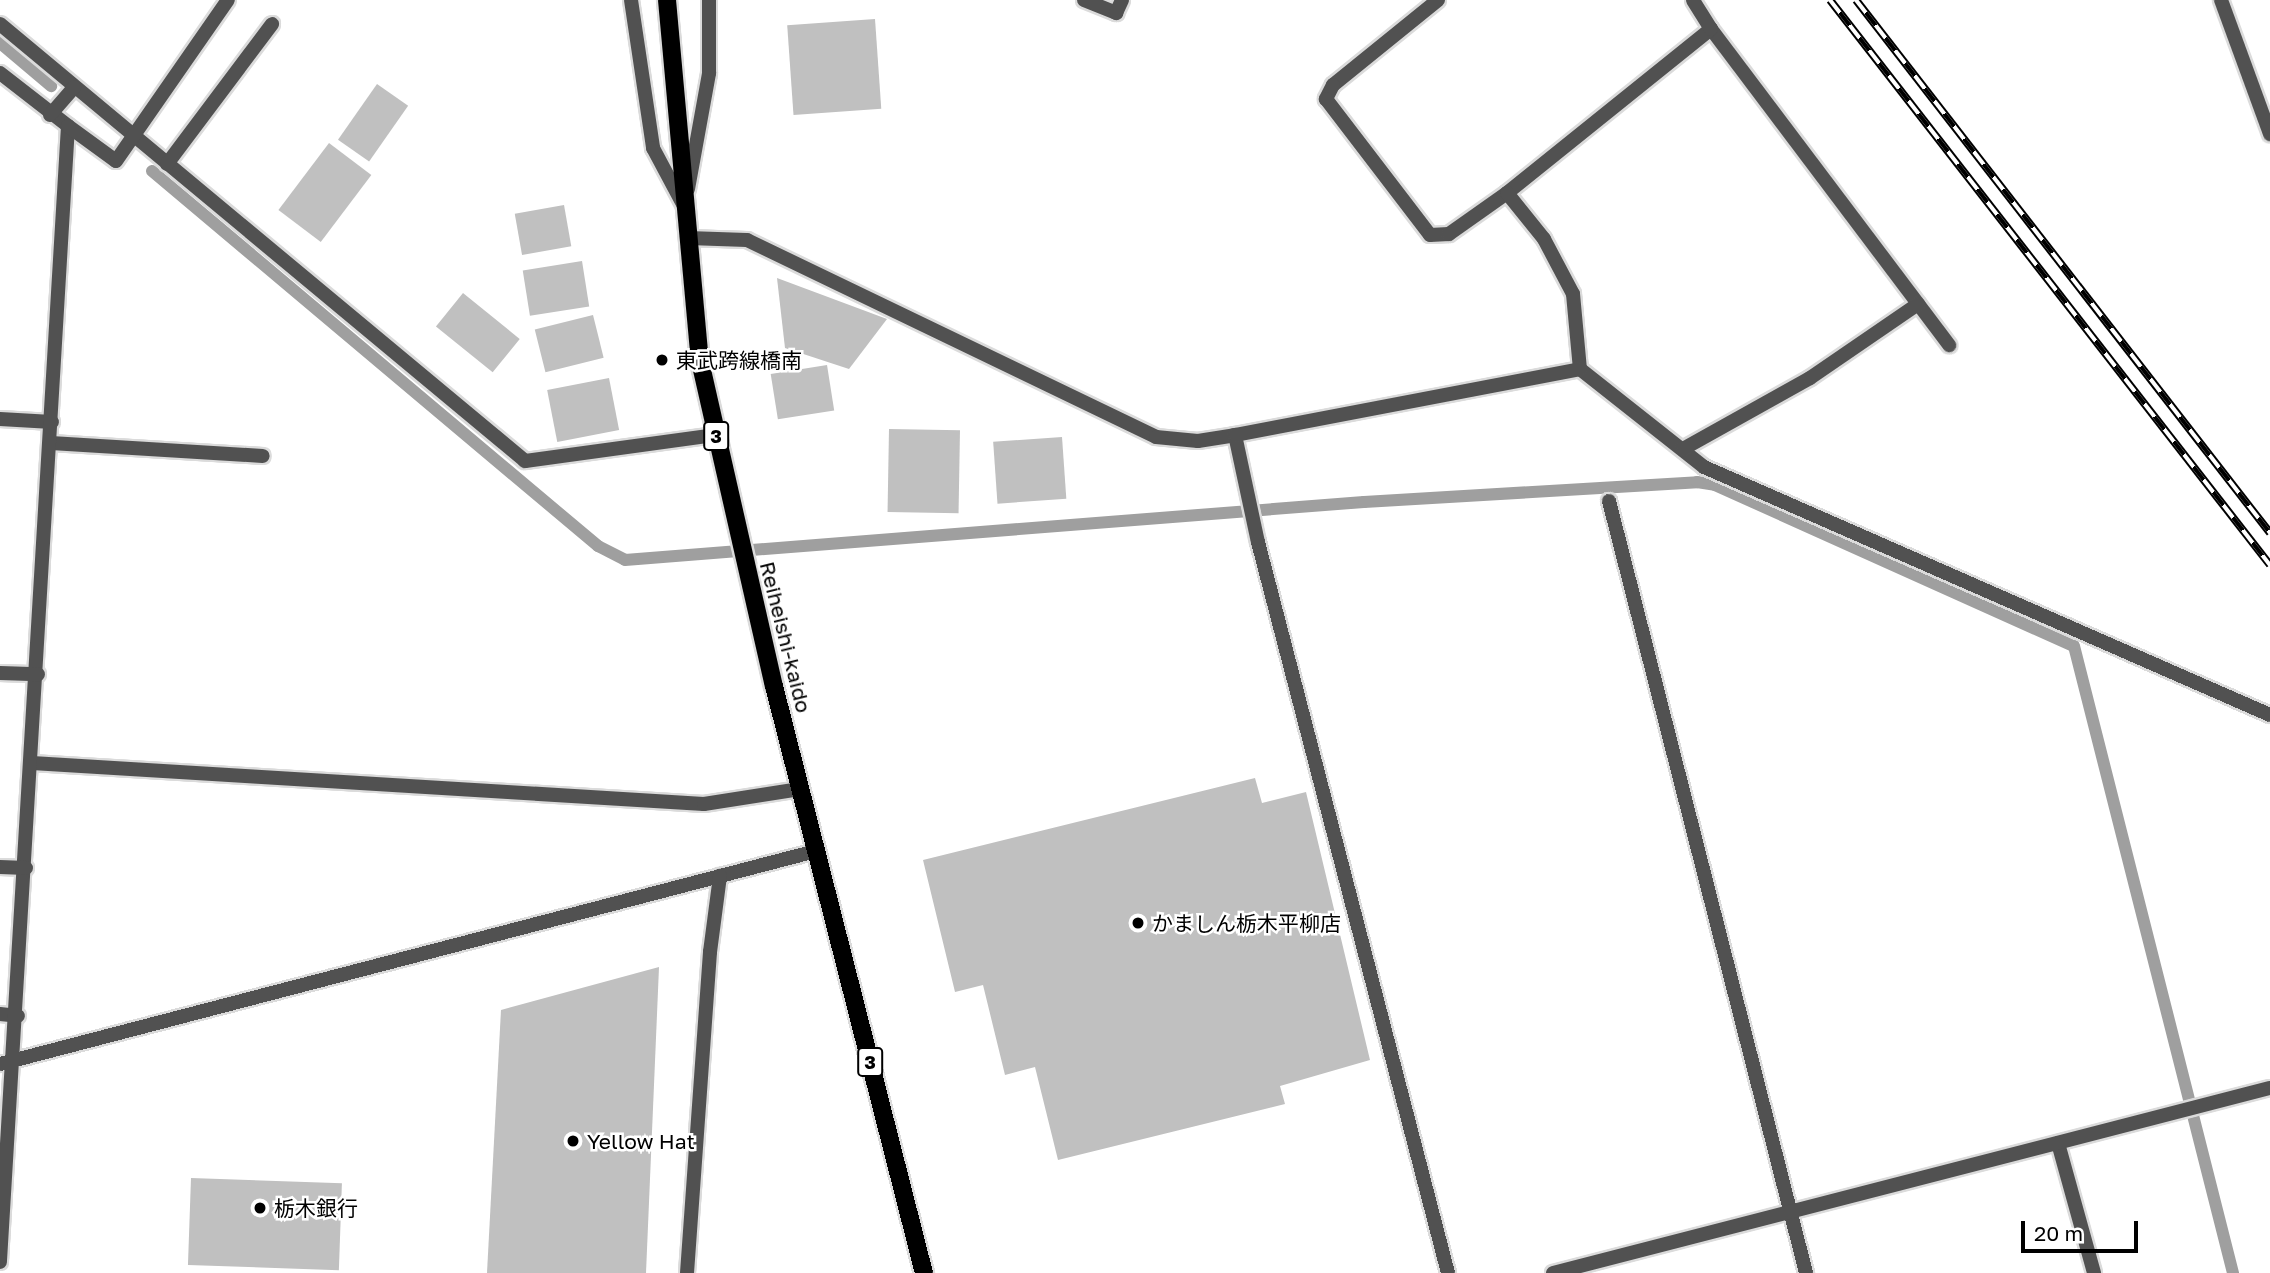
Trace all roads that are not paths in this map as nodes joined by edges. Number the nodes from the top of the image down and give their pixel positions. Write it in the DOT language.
graph roads {
  1 [pos="228,0"];
  2 [pos="631,0"];
  3 [pos="667,0"];
  4 [pos="709,0"];
  5 [pos="1084,0"];
  6 [pos="1122,0"];
  7 [pos="1438,0"];
  8 [pos="1693,0"];
  9 [pos="2221,0"];
  10 [pos="0,24"];
  11 [pos="272,24"];
  12 [pos="1711,29"];
  13 [pos="0,73"];
  14 [pos="74,87"];
  15 [pos="50,115"];
  16 [pos="68,126"];
  17 [pos="2270,134"];
  18 [pos="134,137"];
  19 [pos="167,164"];
  20 [pos="1507,193"];
  21 [pos="685,208"];
  22 [pos="688,238"];
  23 [pos="1918,304"];
  24 [pos="1949,345"];
  25 [pos="1580,369"];
  26 [pos="0,419"];
  27 [pos="52,422"];
  28 [pos="716,435"];
  29 [pos="1236,435"];
  30 [pos="51,443"];
  31 [pos="1683,449"];
  32 [pos="263,456"];
  33 [pos="1609,501"];
  34 [pos="0,673"];
  35 [pos="38,674"];
  36 [pos="2270,715"];
  37 [pos="32,763"];
  38 [pos="800,789"];
  39 [pos="816,850"];
  40 [pos="0,867"];
  41 [pos="26,869"];
  42 [pos="720,876"];
  43 [pos="0,1014"];
  44 [pos="18,1016"];
  45 [pos="15,1060"];
  46 [pos="0,1064"];
  47 [pos="2270,1088"];
  48 [pos="2058,1143"];
  49 [pos="1791,1213"];
  50 [pos="0,1262"];
  51 [pos="687,1273"];
  52 [pos="924,1273"];
  53 [pos="1448,1273"];
  54 [pos="1553,1273"];
  55 [pos="1806,1273"];
  56 [pos="2094,1273"];
  1 -- 18 [label="street"];
  2 -- 21 [label="street"];
  3 -- 21 [label="main road, Reiheishi-kaido / 3"];
  4 -- 21 [label="street"];
  5 -- 6 [label="street"];
  7 -- 20 [label="street"];
  8 -- 12 [label="street"];
  9 -- 17 [label="street"];
  10 -- 14 [label="street"];
  11 -- 19 [label="street"];
  12 -- 20 [label="street"];
  12 -- 23 [label="street"];
  13 -- 15 [label="street"];
  14 -- 15 [label="street"];
  14 -- 18 [label="street"];
  15 -- 16 [label="street"];
  16 -- 18 [label="street"];
  16 -- 27 [label="street"];
  18 -- 19 [label="street"];
  19 -- 28 [label="street"];
  20 -- 25 [label="street"];
  21 -- 22 [label="main road, Reiheishi-kaido / 3"];
  22 -- 28 [label="main road, Reiheishi-kaido / 3"];
  22 -- 29 [label="street"];
  23 -- 24 [label="street"];
  23 -- 31 [label="street"];
  25 -- 29 [label="street"];
  25 -- 31 [label="street"];
  26 -- 27 [label="street"];
  27 -- 30 [label="street"];
  28 -- 38 [label="main road, Reiheishi-kaido / 3"];
  29 -- 53 [label="street"];
  30 -- 32 [label="street"];
  30 -- 35 [label="street"];
  31 -- 36 [label="street"];
  33 -- 49 [label="street"];
  34 -- 35 [label="street"];
  35 -- 37 [label="street"];
  37 -- 38 [label="street"];
  37 -- 41 [label="street"];
  38 -- 39 [label="main road, Reiheishi-kaido / 3"];
  39 -- 42 [label="street"];
  39 -- 52 [label="main road, Reiheishi-kaido / 3"];
  40 -- 41 [label="street"];
  41 -- 44 [label="street"];
  42 -- 45 [label="street"];
  42 -- 51 [label="street"];
  43 -- 44 [label="street"];
  44 -- 45 [label="street"];
  45 -- 46 [label="street"];
  45 -- 50 [label="street"];
  47 -- 48 [label="street"];
  48 -- 49 [label="street"];
  48 -- 56 [label="street"];
  49 -- 54 [label="street"];
  49 -- 55 [label="street"];
}
